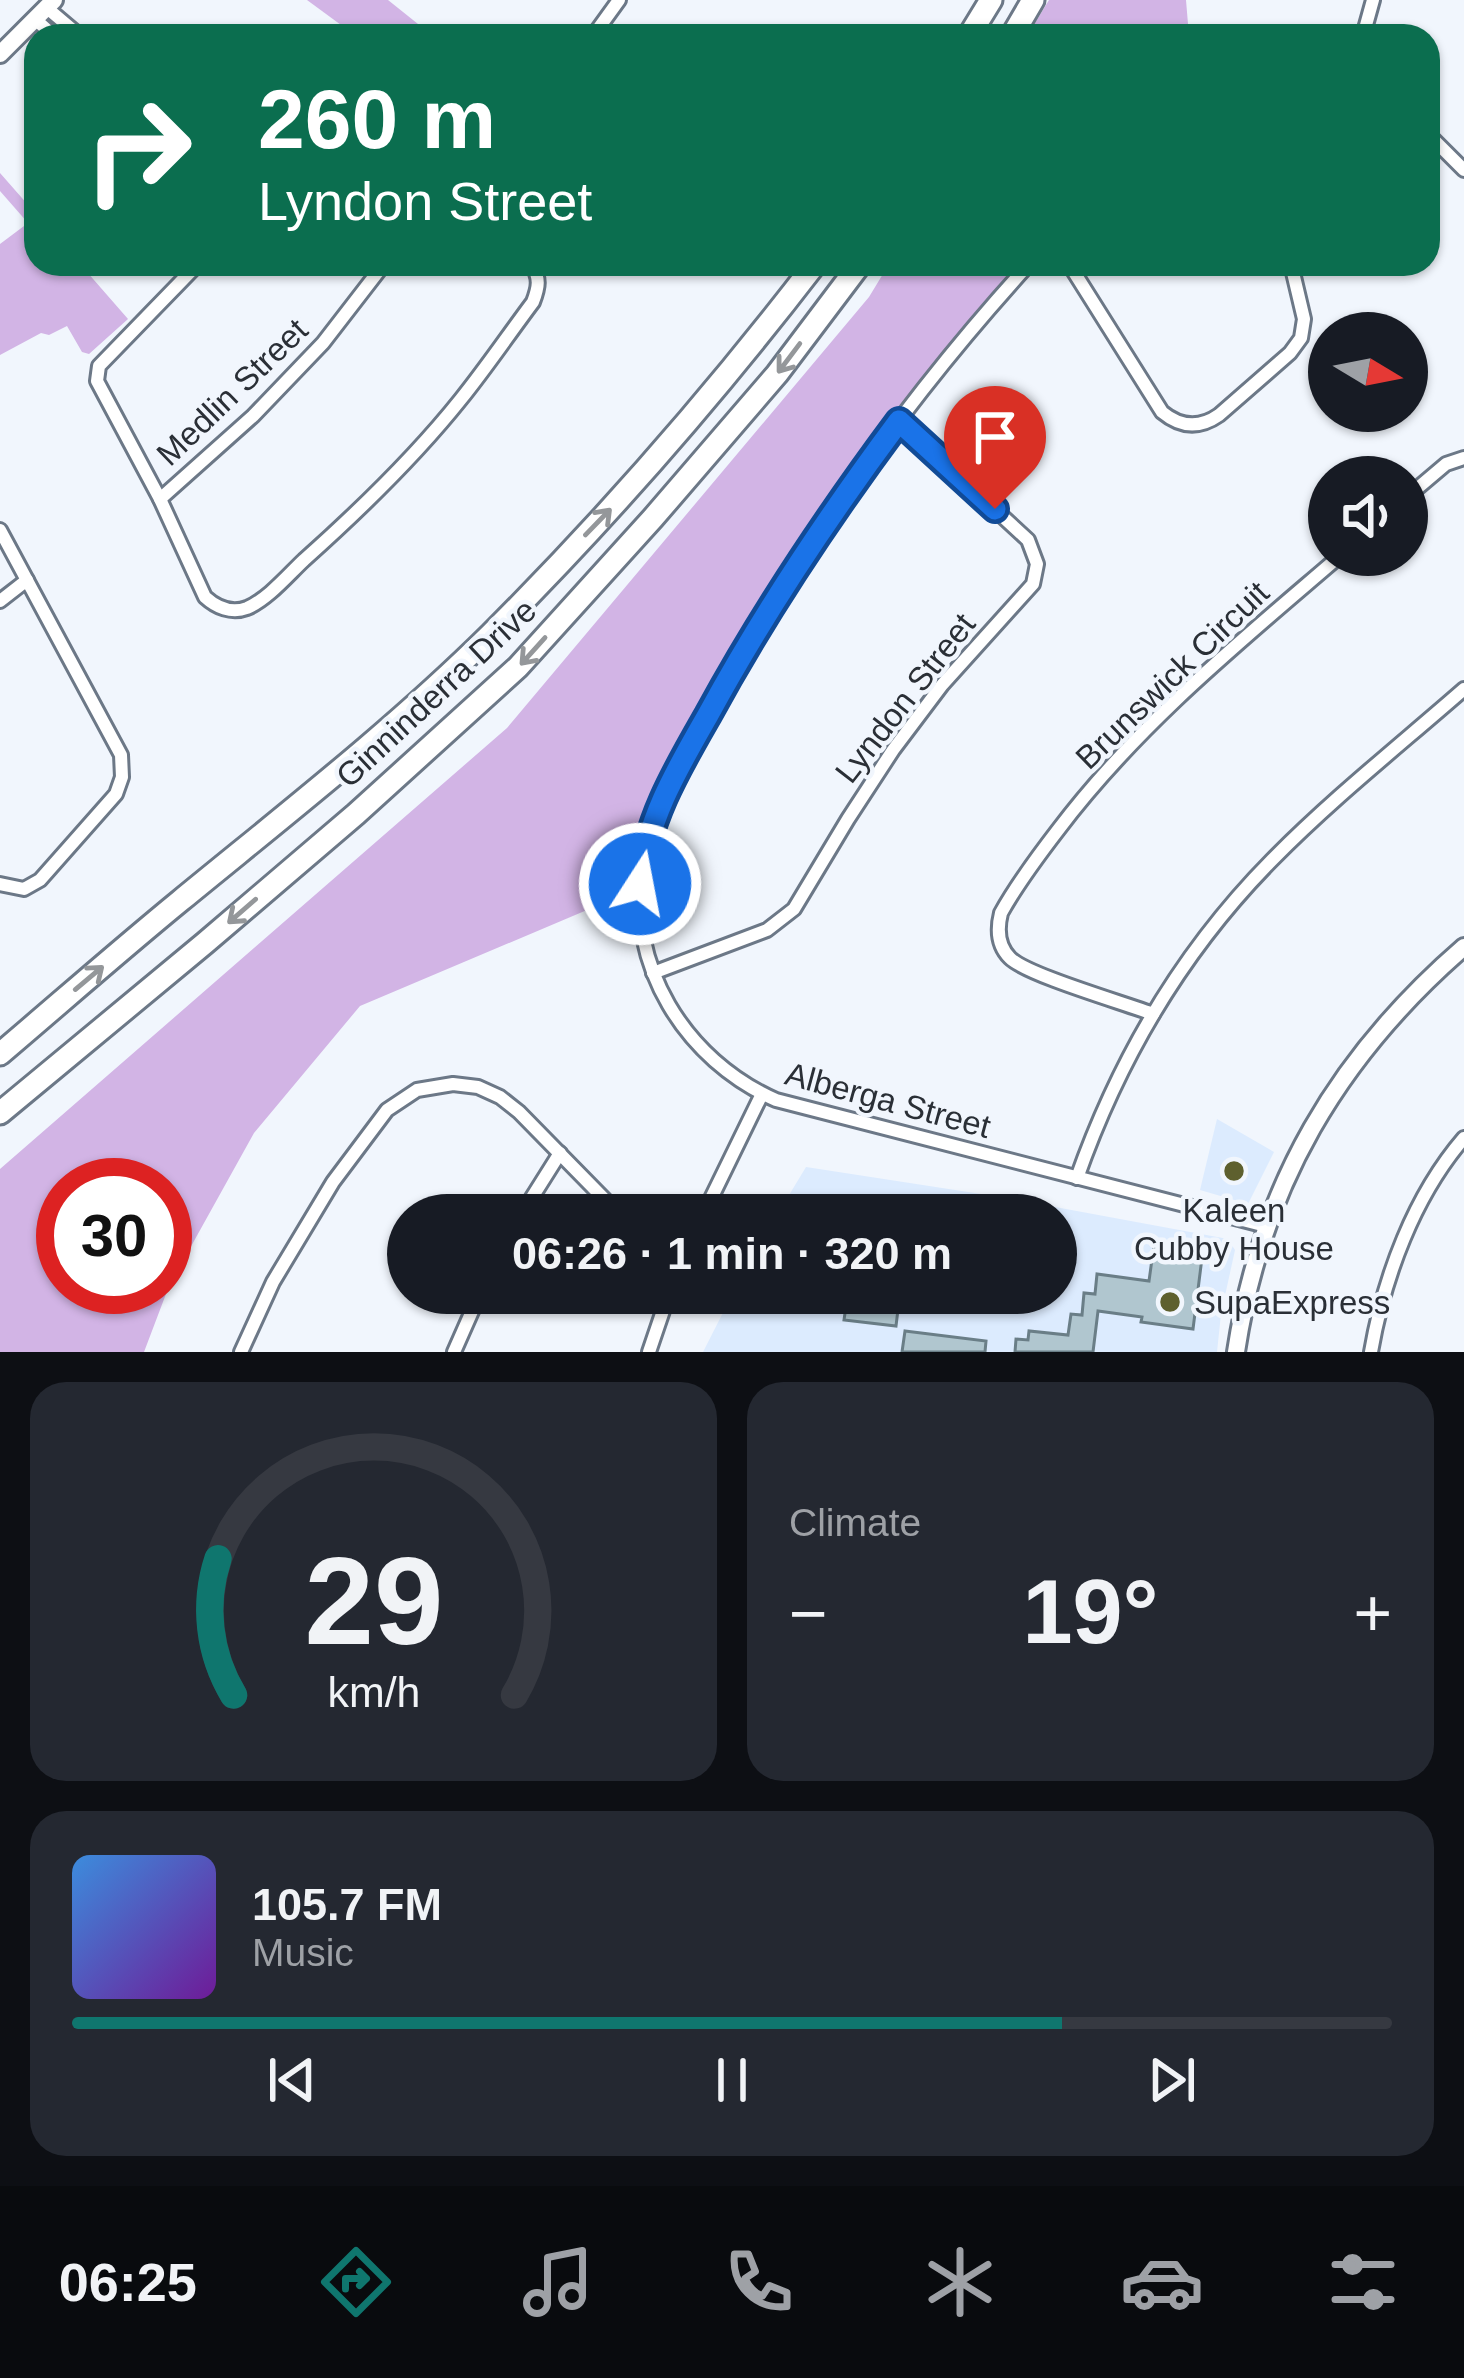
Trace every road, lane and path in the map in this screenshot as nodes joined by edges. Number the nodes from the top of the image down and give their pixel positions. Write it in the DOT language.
graph roads {
  1 [pos="24,30"];
  2 [pos="0,54"];
  3 [pos="1440,146"];
  4 [pos="1464,170"];
  5 [pos="185,276"];
  6 [pos="375,276"];
  7 [pos="538,276"];
  8 [pos="806,276"];
  9 [pos="851,276"];
  10 [pos="1018,276"];
  11 [pos="1077,276"];
  12 [pos="1295,276"];
  13 [pos="899,421"];
  14 [pos="1464,458"];
  15 [pos="1428,479"];
  16 [pos="160,499"];
  17 [pos="0,530"];
  18 [pos="1317,576"];
  19 [pos="27,580"];
  20 [pos="0,601"];
  21 [pos="1464,689"];
  22 [pos="0,884"];
  23 [pos="1464,947"];
  24 [pos="653,973"];
  25 [pos="1153,1014"];
  26 [pos="0,1054"];
  27 [pos="762,1094"];
  28 [pos="0,1113"];
  29 [pos="1464,1138"];
  30 [pos="560,1153"];
  31 [pos="1077,1178"];
  32 [pos="534,1194"];
  33 [pos="600,1194"];
  34 [pos="713,1194"];
  35 [pos="1266,1226"];
  36 [pos="471,1314"];
  37 [pos="662,1314"];
  38 [pos="241,1352"];
  39 [pos="454,1352"];
  40 [pos="649,1352"];
  41 [pos="1236,1352"];
  42 [pos="1371,1352"];
  1 -- 2 [label="street"];
  3 -- 4 [label="street"];
  5 -- 16 [label="street"];
  6 -- 16 [label="street, Medlin Street"];
  7 -- 16 [label="street"];
  26 -- 8 [label="main road, Ginninderra Drive, one-way"];
  9 -- 28 [label="main road, Ginninderra Drive, one-way"];
  10 -- 13 [label="street, Alberga Street"];
  11 -- 12 [label="street"];
  13 -- 24 [label="street, Alberga Street"];
  13 -- 24 [label="street, Lyndon Street"];
  14 -- 15 [label="street"];
  17 -- 19 [label="street"];
  18 -- 25 [label="street, Brunswick Circuit"];
  19 -- 20 [label="street"];
  19 -- 22 [label="street"];
  21 -- 25 [label="street"];
  23 -- 35 [label="street"];
  24 -- 27 [label="street, Alberga Street"];
  25 -- 31 [label="street"];
  27 -- 31 [label="street, Alberga Street"];
  27 -- 34 [label="street"];
  29 -- 42 [label="street"];
  30 -- 32 [label="street"];
  30 -- 33 [label="street"];
  30 -- 38 [label="street"];
  31 -- 35 [label="street, Alberga Street"];
  35 -- 41 [label="street"];
  36 -- 39 [label="street"];
  37 -- 40 [label="street"];
}
